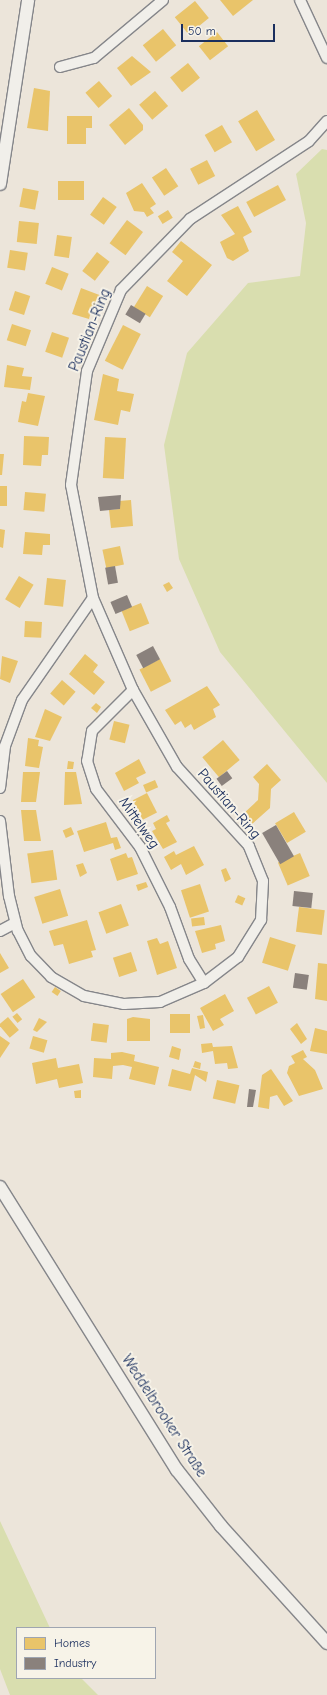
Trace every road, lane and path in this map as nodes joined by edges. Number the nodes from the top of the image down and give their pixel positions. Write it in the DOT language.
graph roads {
  1 [pos="28,0"];
  2 [pos="163,0"];
  3 [pos="300,0"];
  4 [pos="327,58"];
  5 [pos="60,67"];
  6 [pos="327,121"];
  7 [pos="2,158"];
  8 [pos="0,184"];
  9 [pos="93,598"];
  10 [pos="133,690"];
  11 [pos="0,788"];
  12 [pos="0,821"];
  13 [pos="14,923"];
  14 [pos="0,931"];
  15 [pos="204,984"];
  16 [pos="0,1187"];
  17 [pos="327,1643"];
  1 -- 7 [label="street"];
  2 -- 5 [label="street"];
  3 -- 4 [label="street"];
  6 -- 9 [label="street, Paustian-Ring"];
  7 -- 8 [label="street"];
  9 -- 10 [label="street, Paustian-Ring"];
  9 -- 11 [label="street"];
  10 -- 15 [label="street, Mittelweg"];
  10 -- 15 [label="street, Paustian-Ring"];
  12 -- 13 [label="street, Paustian-Ring"];
  13 -- 14 [label="street"];
  13 -- 15 [label="street, Paustian-Ring"];
  16 -- 17 [label="street, Weddelbrooker Straße"];
}
